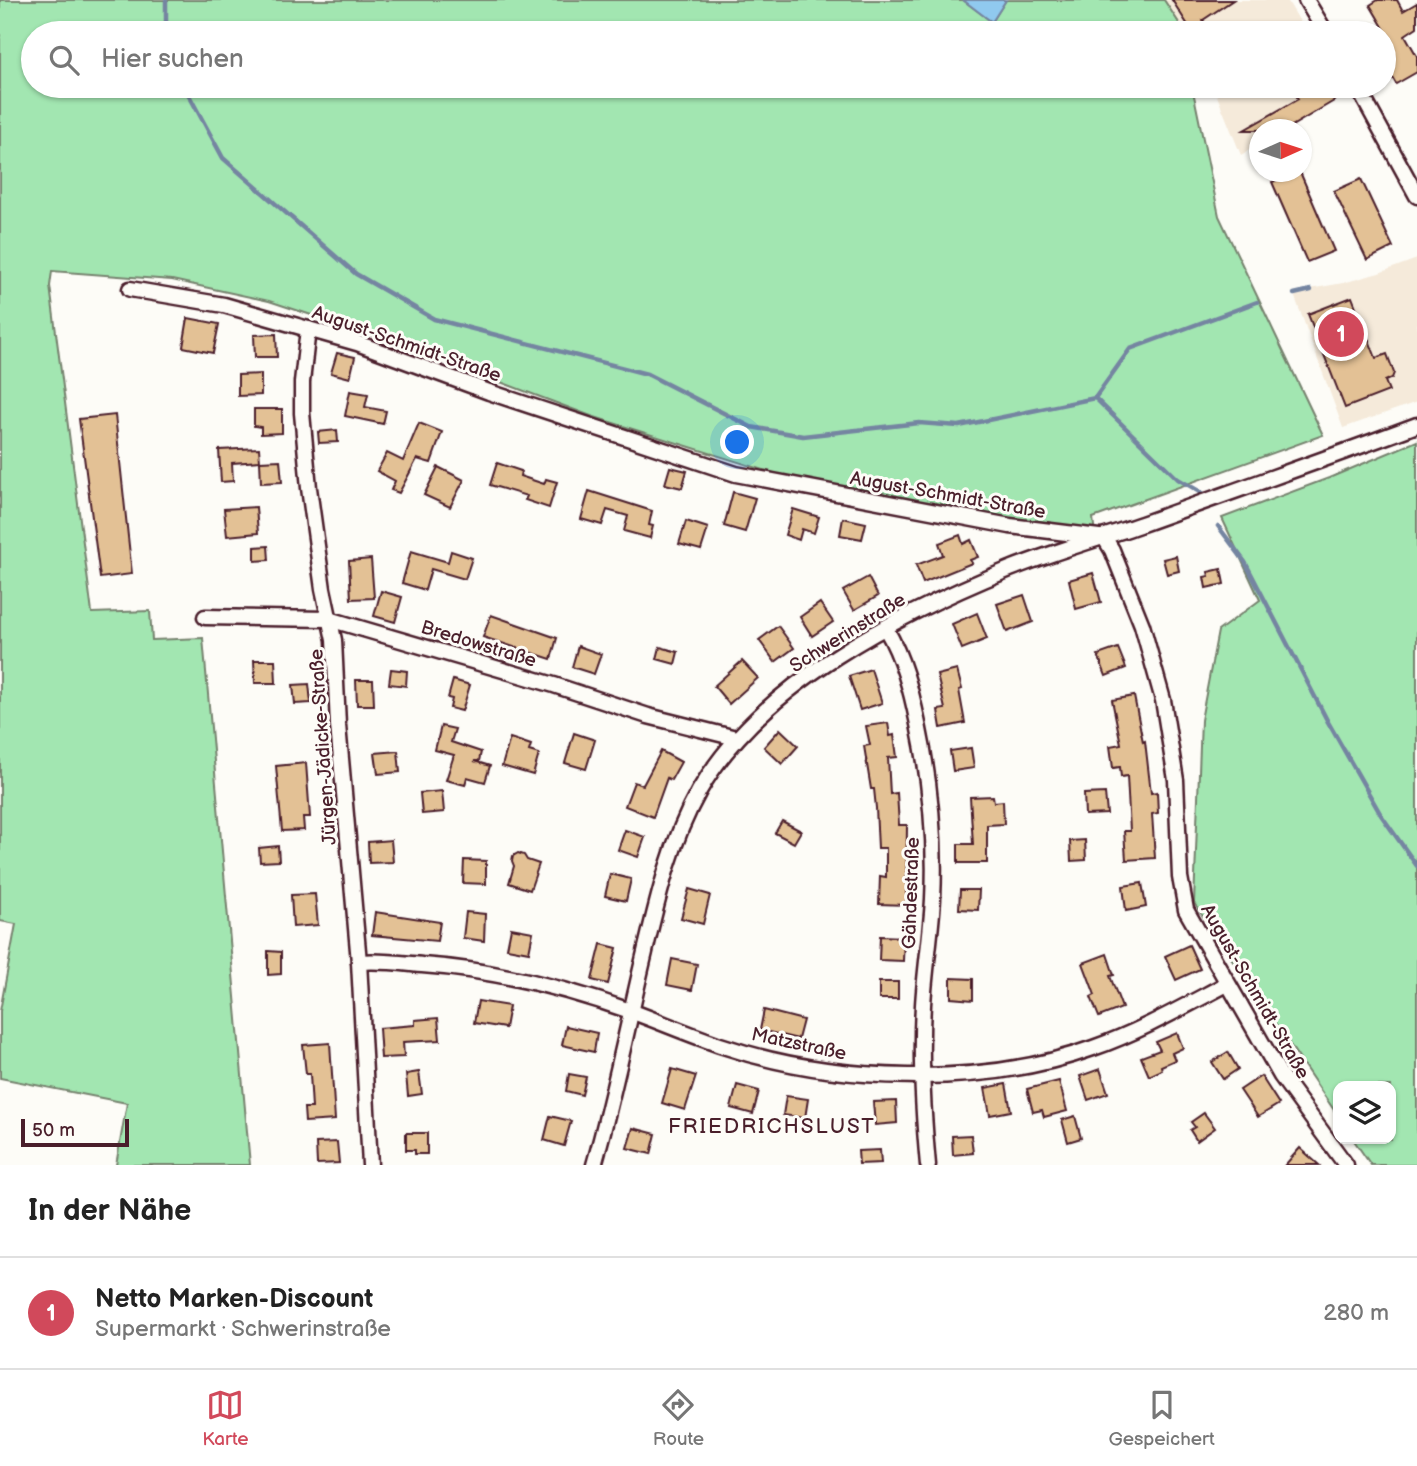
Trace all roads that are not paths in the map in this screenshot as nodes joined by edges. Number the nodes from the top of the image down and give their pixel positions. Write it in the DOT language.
graph roads {
  1 [pos="1306,0"];
  2 [pos="1319,21"];
  3 [pos="1364,98"];
  4 [pos="1417,196"];
  5 [pos="130,289"];
  6 [pos="308,329"];
  7 [pos="1417,425"];
  8 [pos="1104,537"];
  9 [pos="205,617"];
  10 [pos="329,619"];
  11 [pos="886,629"];
  12 [pos="736,738"];
  13 [pos="359,962"];
  14 [pos="1227,984"];
  15 [pos="631,1011"];
  16 [pos="922,1076"];
  17 [pos="370,1165"];
  18 [pos="594,1165"];
  19 [pos="928,1165"];
  20 [pos="1346,1165"];
  1 -- 2 [label="street"];
  3 -- 4 [label="street"];
  5 -- 6 [label="street, August-Schmidt-Straße"];
  6 -- 8 [label="street, August-Schmidt-Straße"];
  6 -- 10 [label="street, Jürgen-Jädicke-Straße"];
  7 -- 8 [label="street, Schwerinstraße"];
  8 -- 11 [label="street, Schwerinstraße"];
  8 -- 14 [label="street, August-Schmidt-Straße"];
  9 -- 10 [label="street, Bredowstraße"];
  10 -- 12 [label="street, Bredowstraße"];
  10 -- 13 [label="street, Jürgen-Jädicke-Straße"];
  11 -- 12 [label="street, Schwerinstraße"];
  11 -- 16 [label="street, Gähdestraße"];
  12 -- 15 [label="street, Schwerinstraße"];
  13 -- 15 [label="street, Matzstraße"];
  13 -- 17 [label="street, Jürgen-Jädicke-Straße"];
  14 -- 16 [label="street, Matzstraße"];
  14 -- 20 [label="street, August-Schmidt-Straße"];
  15 -- 16 [label="street, Matzstraße"];
  15 -- 18 [label="street, Schwerinstraße"];
  16 -- 19 [label="street, Gähdestraße"];
}
